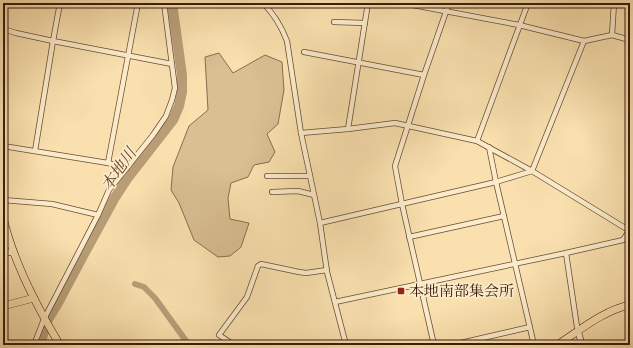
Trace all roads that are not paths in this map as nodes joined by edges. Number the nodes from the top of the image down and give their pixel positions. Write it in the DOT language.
graph roads {
  1 [pos="60,3"];
  2 [pos="138,3"];
  3 [pos="164,3"];
  4 [pos="263,3"];
  5 [pos="368,3"];
  6 [pos="402,3"];
  7 [pos="449,3"];
  8 [pos="528,3"];
  9 [pos="614,3"];
  10 [pos="446,12"];
  11 [pos="334,22"];
  12 [pos="364,22"];
  13 [pos="519,26"];
  14 [pos="3,29"];
  15 [pos="612,35"];
  16 [pos="630,40"];
  17 [pos="53,41"];
  18 [pos="584,41"];
  19 [pos="304,52"];
  20 [pos="128,56"];
  21 [pos="358,62"];
  22 [pos="172,64"];
  23 [pos="424,75"];
  24 [pos="407,125"];
  25 [pos="348,129"];
  26 [pos="301,133"];
  27 [pos="477,141"];
  28 [pos="3,146"];
  29 [pos="489,147"];
  30 [pos="35,151"];
  31 [pos="108,163"];
  32 [pos="127,168"];
  33 [pos="532,171"];
  34 [pos="267,176"];
  35 [pos="310,176"];
  36 [pos="496,182"];
  37 [pos="272,192"];
  38 [pos="314,195"];
  39 [pos="3,200"];
  40 [pos="402,204"];
  41 [pos="98,215"];
  42 [pos="504,216"];
  43 [pos="3,217"];
  44 [pos="320,223"];
  45 [pos="629,231"];
  46 [pos="409,237"];
  47 [pos="3,252"];
  48 [pos="14,253"];
  49 [pos="566,253"];
  50 [pos="516,264"];
  51 [pos="327,270"];
  52 [pos="420,284"];
  53 [pos="34,298"];
  54 [pos="335,302"];
  55 [pos="630,305"];
  56 [pos="3,306"];
  57 [pos="45,320"];
  58 [pos="530,327"];
  59 [pos="578,331"];
  60 [pos="34,345"];
  61 [pos="60,345"];
  62 [pos="234,345"];
  63 [pos="258,345"];
  64 [pos="346,345"];
  65 [pos="434,345"];
  66 [pos="452,345"];
  67 [pos="534,345"];
  68 [pos="557,345"];
  69 [pos="582,345"];
  1 -- 17 [label="street"];
  2 -- 20 [label="street"];
  3 -- 22 [label="street"];
  4 -- 26 [label="street"];
  5 -- 12 [label="street"];
  6 -- 10 [label="street"];
  7 -- 10 [label="street"];
  8 -- 13 [label="street"];
  9 -- 15 [label="street"];
  10 -- 13 [label="street"];
  10 -- 23 [label="street"];
  11 -- 12 [label="street"];
  12 -- 21 [label="street"];
  13 -- 18 [label="street"];
  13 -- 27 [label="street"];
  14 -- 17 [label="street"];
  15 -- 16 [label="street"];
  15 -- 18 [label="street"];
  17 -- 20 [label="street"];
  17 -- 30 [label="street"];
  18 -- 33 [label="street"];
  19 -- 21 [label="street"];
  20 -- 22 [label="street"];
  20 -- 31 [label="street"];
  21 -- 23 [label="street"];
  21 -- 25 [label="street"];
  22 -- 32 [label="street"];
  23 -- 24 [label="street"];
  24 -- 25 [label="street"];
  24 -- 27 [label="street"];
  24 -- 40 [label="street"];
  25 -- 26 [label="street"];
  26 -- 35 [label="street"];
  27 -- 29 [label="street"];
  28 -- 30 [label="street"];
  29 -- 33 [label="street"];
  29 -- 36 [label="street"];
  30 -- 31 [label="street"];
  31 -- 32 [label="street"];
  32 -- 41 [label="street"];
  33 -- 36 [label="street"];
  33 -- 45 [label="street"];
  34 -- 35 [label="street"];
  35 -- 38 [label="street"];
  36 -- 40 [label="street"];
  36 -- 42 [label="street"];
  37 -- 38 [label="street"];
  38 -- 44 [label="street"];
  39 -- 41 [label="street"];
  40 -- 44 [label="street"];
  40 -- 46 [label="street"];
  41 -- 57 [label="street"];
  42 -- 46 [label="street"];
  42 -- 50 [label="street"];
  43 -- 48 [label="main road"];
  44 -- 51 [label="street"];
  45 -- 49 [label="street"];
  46 -- 52 [label="street"];
  47 -- 48 [label="street"];
  48 -- 53 [label="main road"];
  49 -- 50 [label="street"];
  49 -- 59 [label="street"];
  50 -- 52 [label="street"];
  50 -- 58 [label="street"];
  51 -- 54 [label="street"];
  51 -- 62 [label="street"];
  52 -- 54 [label="street"];
  52 -- 65 [label="street"];
  53 -- 56 [label="main road"];
  53 -- 57 [label="main road"];
  54 -- 64 [label="street"];
  55 -- 59 [label="main road"];
  57 -- 60 [label="street"];
  57 -- 61 [label="main road"];
  58 -- 66 [label="street"];
  58 -- 67 [label="street"];
  59 -- 68 [label="main road"];
  59 -- 69 [label="street"];
  62 -- 63 [label="street"];
}
